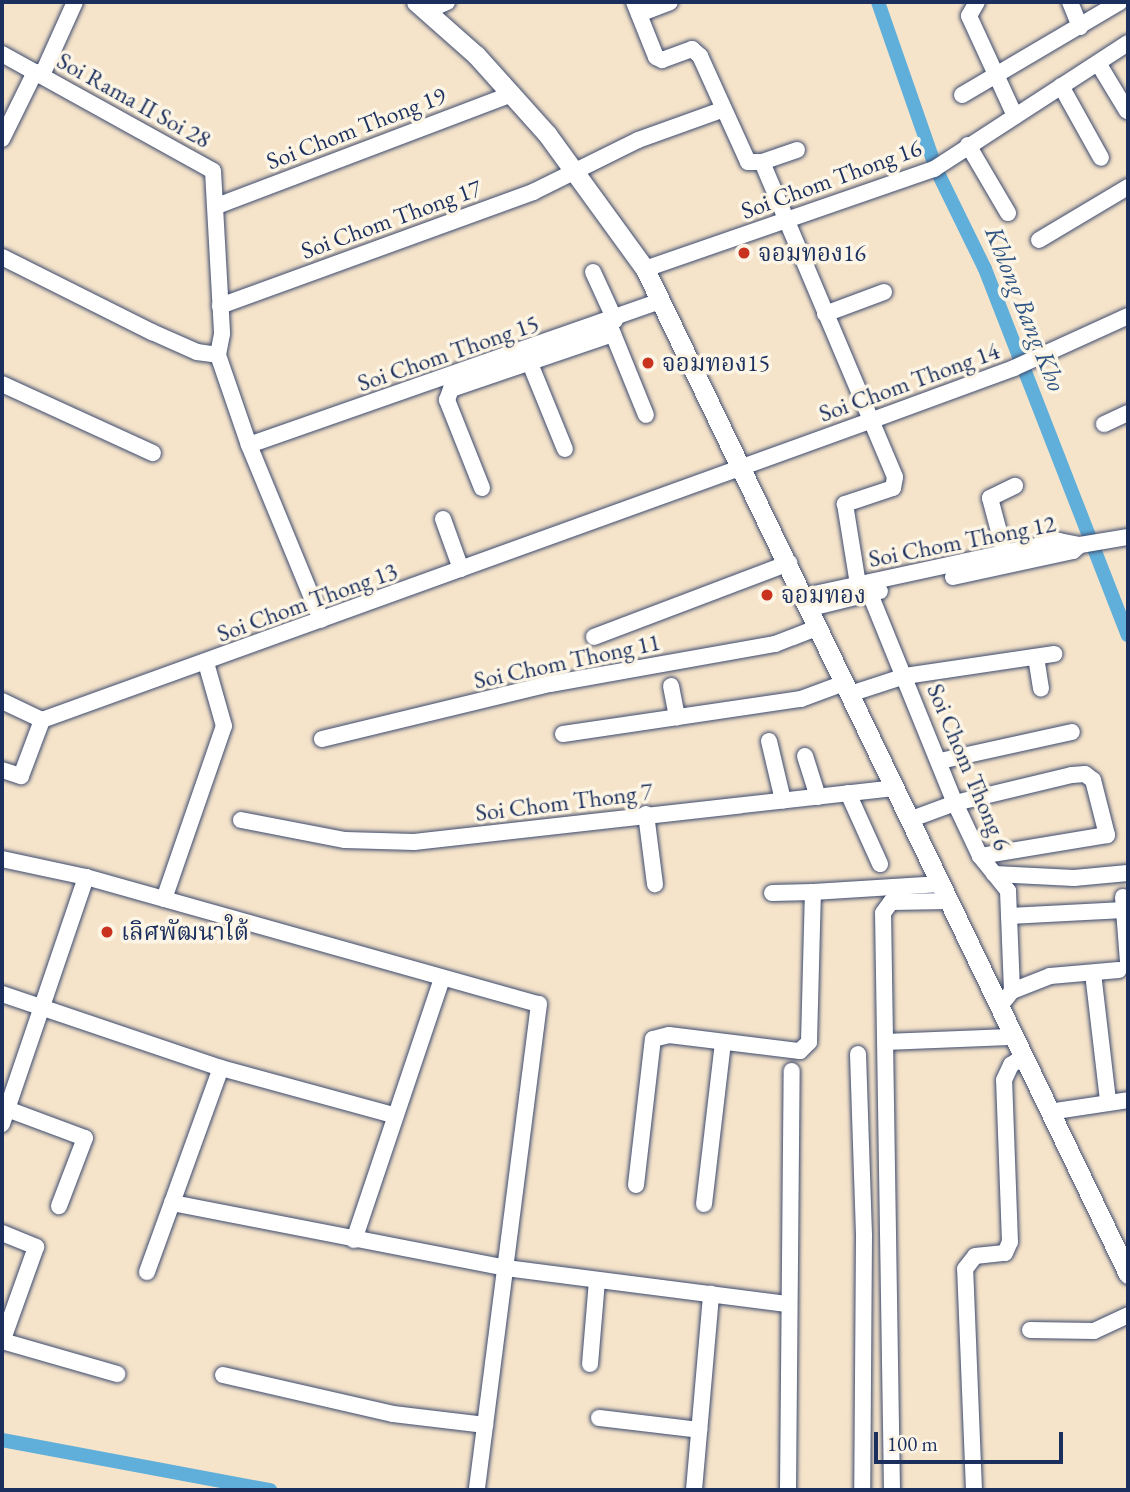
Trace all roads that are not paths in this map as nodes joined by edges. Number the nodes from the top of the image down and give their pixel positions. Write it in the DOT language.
graph roads {
  1 [pos="75,2"];
  2 [pos="447,2"];
  3 [pos="670,2"];
  4 [pos="977,2"];
  5 [pos="1070,2"];
  6 [pos="1120,2"];
  7 [pos="421,6"];
  8 [pos="637,8"];
  9 [pos="1080,27"];
  10 [pos="1128,44"];
  11 [pos="2,54"];
  12 [pos="1098,62"];
  13 [pos="39,74"];
  14 [pos="995,74"];
  15 [pos="1061,86"];
  16 [pos="512,94"];
  17 [pos="962,95"];
  18 [pos="724,109"];
  19 [pos="1127,111"];
  20 [pos="1015,116"];
  21 [pos="2,139"];
  22 [pos="968,145"];
  23 [pos="797,150"];
  24 [pos="1101,158"];
  25 [pos="762,162"];
  26 [pos="575,168"];
  27 [pos="1127,192"];
  28 [pos="217,206"];
  29 [pos="1008,214"];
  30 [pos="786,219"];
  31 [pos="1039,240"];
  32 [pos="2,257"];
  33 [pos="645,270"];
  34 [pos="593,272"];
  35 [pos="884,292"];
  36 [pos="661,301"];
  37 [pos="220,306"];
  38 [pos="825,314"];
  39 [pos="1128,316"];
  40 [pos="612,326"];
  41 [pos="218,355"];
  42 [pos="529,361"];
  43 [pos="2,384"];
  44 [pos="1128,413"];
  45 [pos="646,415"];
  46 [pos="870,421"];
  47 [pos="1104,424"];
  48 [pos="249,445"];
  49 [pos="565,449"];
  50 [pos="153,453"];
  51 [pos="742,468"];
  52 [pos="1015,486"];
  53 [pos="481,488"];
  54 [pos="443,519"];
  55 [pos="1122,539"];
  56 [pos="1085,544"];
  57 [pos="1005,554"];
  58 [pos="789,563"];
  59 [pos="461,569"];
  60 [pos="864,587"];
  61 [pos="808,602"];
  62 [pos="321,620"];
  63 [pos="819,627"];
  64 [pos="594,637"];
  65 [pos="1054,654"];
  66 [pos="1036,657"];
  67 [pos="206,663"];
  68 [pos="905,676"];
  69 [pos="671,686"];
  70 [pos="847,688"];
  71 [pos="1041,689"];
  72 [pos="2,701"];
  73 [pos="677,717"];
  74 [pos="42,720"];
  75 [pos="1072,732"];
  76 [pos="563,734"];
  77 [pos="322,739"];
  78 [pos="769,741"];
  79 [pos="805,756"];
  80 [pos="940,761"];
  81 [pos="2,770"];
  82 [pos="894,788"];
  83 [pos="848,793"];
  84 [pos="818,797"];
  85 [pos="783,800"];
  86 [pos="955,803"];
  87 [pos="646,814"];
  88 [pos="241,820"];
  89 [pos="909,820"];
  90 [pos="980,856"];
  91 [pos="2,859"];
  92 [pos="880,864"];
  93 [pos="1128,873"];
  94 [pos="994,874"];
  95 [pos="86,877"];
  96 [pos="655,884"];
  97 [pos="813,892"];
  98 [pos="945,892"];
  99 [pos="772,893"];
  100 [pos="164,899"];
  101 [pos="1009,916"];
  102 [pos="1127,936"];
  103 [pos="1124,966"];
  104 [pos="1093,973"];
  105 [pos="442,978"];
  106 [pos="2,994"];
  107 [pos="1006,999"];
  108 [pos="41,1009"];
  109 [pos="1014,1037"];
  110 [pos="887,1042"];
  111 [pos="723,1043"];
  112 [pos="858,1054"];
  113 [pos="1023,1057"];
  114 [pos="221,1068"];
  115 [pos="792,1071"];
  116 [pos="1108,1100"];
  117 [pos="1128,1100"];
  118 [pos="1049,1112"];
  119 [pos="393,1115"];
  120 [pos="4,1117"];
  121 [pos="636,1185"];
  122 [pos="172,1203"];
  123 [pos="704,1204"];
  124 [pos="59,1206"];
  125 [pos="2,1233"];
  126 [pos="864,1235"];
  127 [pos="888,1235"];
  128 [pos="354,1240"];
  129 [pos="506,1268"];
  130 [pos="147,1272"];
  131 [pos="1128,1275"];
  132 [pos="597,1280"];
  133 [pos="711,1294"];
  134 [pos="787,1304"];
  135 [pos="1128,1315"];
  136 [pos="1030,1330"];
  137 [pos="2,1341"];
  138 [pos="590,1364"];
  139 [pos="117,1374"];
  140 [pos="223,1375"];
  141 [pos="599,1418"];
  142 [pos="485,1425"];
  143 [pos="699,1430"];
  144 [pos="477,1490"];
  145 [pos="694,1490"];
  146 [pos="788,1490"];
  147 [pos="862,1490"];
  148 [pos="892,1490"];
  149 [pos="974,1490"];
  1 -- 13 [label="street"];
  2 -- 7 [label="street"];
  3 -- 8 [label="street"];
  4 -- 14 [label="street"];
  5 -- 9 [label="street"];
  6 -- 9 [label="street"];
  7 -- 16 [label="main road"];
  8 -- 18 [label="street"];
  9 -- 14 [label="street"];
  10 -- 12 [label="street, Soi Chom Thong 16"];
  11 -- 13 [label="street, Soi Rama II Soi 28"];
  12 -- 15 [label="street, Soi Chom Thong 16"];
  12 -- 19 [label="street"];
  13 -- 21 [label="street"];
  13 -- 28 [label="street, Soi Rama II Soi 28"];
  14 -- 17 [label="street"];
  14 -- 20 [label="street"];
  15 -- 20 [label="street, Soi Chom Thong 16"];
  15 -- 24 [label="street"];
  16 -- 26 [label="main road"];
  16 -- 28 [label="street, Soi Chom Thong 19"];
  18 -- 25 [label="street"];
  18 -- 26 [label="street, Soi Chom Thong 17"];
  20 -- 22 [label="street, Soi Chom Thong 16"];
  22 -- 29 [label="street"];
  22 -- 30 [label="street, Soi Chom Thong 16"];
  23 -- 25 [label="street"];
  25 -- 30 [label="street"];
  26 -- 33 [label="main road"];
  26 -- 37 [label="street, Soi Chom Thong 17"];
  27 -- 31 [label="street"];
  28 -- 37 [label="street, Soi Rama II Soi 28"];
  30 -- 33 [label="street, Soi Chom Thong 16"];
  30 -- 38 [label="street"];
  32 -- 41 [label="street"];
  33 -- 36 [label="main road"];
  34 -- 40 [label="street"];
  35 -- 38 [label="street"];
  36 -- 40 [label="street, Soi Chom Thong 15"];
  36 -- 51 [label="main road"];
  37 -- 41 [label="street, Soi Rama II Soi 28"];
  38 -- 46 [label="street"];
  39 -- 46 [label="street, Soi Chom Thong 14"];
  40 -- 42 [label="street"];
  40 -- 45 [label="street"];
  40 -- 48 [label="street, Soi Chom Thong 15"];
  41 -- 48 [label="street"];
  42 -- 49 [label="street"];
  42 -- 53 [label="street"];
  43 -- 50 [label="street"];
  44 -- 47 [label="street"];
  46 -- 51 [label="street, Soi Chom Thong 14"];
  46 -- 60 [label="street, Soi Chom Thong 6"];
  48 -- 62 [label="street"];
  51 -- 58 [label="main road"];
  51 -- 59 [label="street, Soi Chom Thong 13"];
  52 -- 57 [label="street"];
  54 -- 59 [label="street"];
  55 -- 56 [label="street, Soi Chom Thong 12"];
  56 -- 57 [label="street, Soi Chom Thong 12"];
  56 -- 60 [label="street"];
  57 -- 60 [label="street, Soi Chom Thong 12"];
  58 -- 61 [label="main road"];
  58 -- 64 [label="street"];
  59 -- 62 [label="street, Soi Chom Thong 13"];
  60 -- 61 [label="street, Soi Chom Thong 12"];
  60 -- 68 [label="street, Soi Chom Thong 6"];
  61 -- 63 [label="main road"];
  62 -- 67 [label="street, Soi Chom Thong 13"];
  63 -- 70 [label="main road"];
  63 -- 77 [label="street, Soi Chom Thong 11"];
  65 -- 66 [label="street"];
  66 -- 68 [label="street"];
  66 -- 71 [label="street"];
  67 -- 74 [label="street"];
  67 -- 100 [label="street, Soi Chom Thong 13"];
  68 -- 70 [label="street"];
  68 -- 80 [label="street, Soi Chom Thong 6"];
  69 -- 73 [label="street"];
  70 -- 73 [label="street"];
  70 -- 82 [label="main road"];
  72 -- 74 [label="street"];
  73 -- 76 [label="street"];
  74 -- 81 [label="street"];
  75 -- 80 [label="street"];
  78 -- 85 [label="street"];
  79 -- 84 [label="street"];
  80 -- 86 [label="street, Soi Chom Thong 6"];
  82 -- 83 [label="street, Soi Chom Thong 7"];
  82 -- 89 [label="main road"];
  83 -- 84 [label="street, Soi Chom Thong 7"];
  83 -- 92 [label="street"];
  84 -- 85 [label="street, Soi Chom Thong 7"];
  85 -- 87 [label="street, Soi Chom Thong 7"];
  86 -- 89 [label="street"];
  86 -- 90 [label="street, Soi Chom Thong 6"];
  86 -- 90 [label="street"];
  87 -- 88 [label="street, Soi Chom Thong 7"];
  87 -- 96 [label="street"];
  89 -- 98 [label="main road"];
  90 -- 94 [label="street, Soi Chom Thong 6"];
  91 -- 95 [label="street"];
  93 -- 94 [label="street"];
  94 -- 101 [label="street, Soi Chom Thong 6"];
  95 -- 100 [label="street"];
  95 -- 108 [label="street"];
  97 -- 98 [label="street"];
  97 -- 99 [label="street"];
  97 -- 111 [label="street"];
  98 -- 107 [label="main road"];
  98 -- 110 [label="street"];
  100 -- 105 [label="street"];
  101 -- 102 [label="street"];
  101 -- 107 [label="street, Soi Chom Thong 6"];
  102 -- 103 [label="street"];
  103 -- 104 [label="street"];
  104 -- 107 [label="street"];
  104 -- 116 [label="street"];
  105 -- 119 [label="street"];
  105 -- 129 [label="street"];
  106 -- 108 [label="street"];
  107 -- 109 [label="main road"];
  108 -- 114 [label="street"];
  108 -- 120 [label="street"];
  109 -- 110 [label="street"];
  109 -- 113 [label="main road"];
  110 -- 127 [label="street"];
  111 -- 121 [label="street"];
  111 -- 123 [label="street"];
  112 -- 126 [label="street"];
  113 -- 118 [label="main road"];
  113 -- 149 [label="street"];
  114 -- 119 [label="street"];
  114 -- 122 [label="street"];
  115 -- 134 [label="street"];
  116 -- 117 [label="street"];
  116 -- 118 [label="street"];
  118 -- 131 [label="main road"];
  119 -- 128 [label="street"];
  120 -- 124 [label="street"];
  122 -- 128 [label="street"];
  122 -- 130 [label="street"];
  125 -- 137 [label="street"];
  126 -- 127 [label="street"];
  126 -- 147 [label="street"];
  127 -- 148 [label="street"];
  128 -- 129 [label="street"];
  129 -- 132 [label="street"];
  129 -- 142 [label="street"];
  132 -- 133 [label="street"];
  132 -- 138 [label="street"];
  133 -- 134 [label="street"];
  133 -- 143 [label="street"];
  134 -- 146 [label="street"];
  135 -- 136 [label="street"];
  137 -- 139 [label="street"];
  140 -- 142 [label="street"];
  141 -- 143 [label="street"];
  142 -- 144 [label="street"];
  143 -- 145 [label="street"];
}
